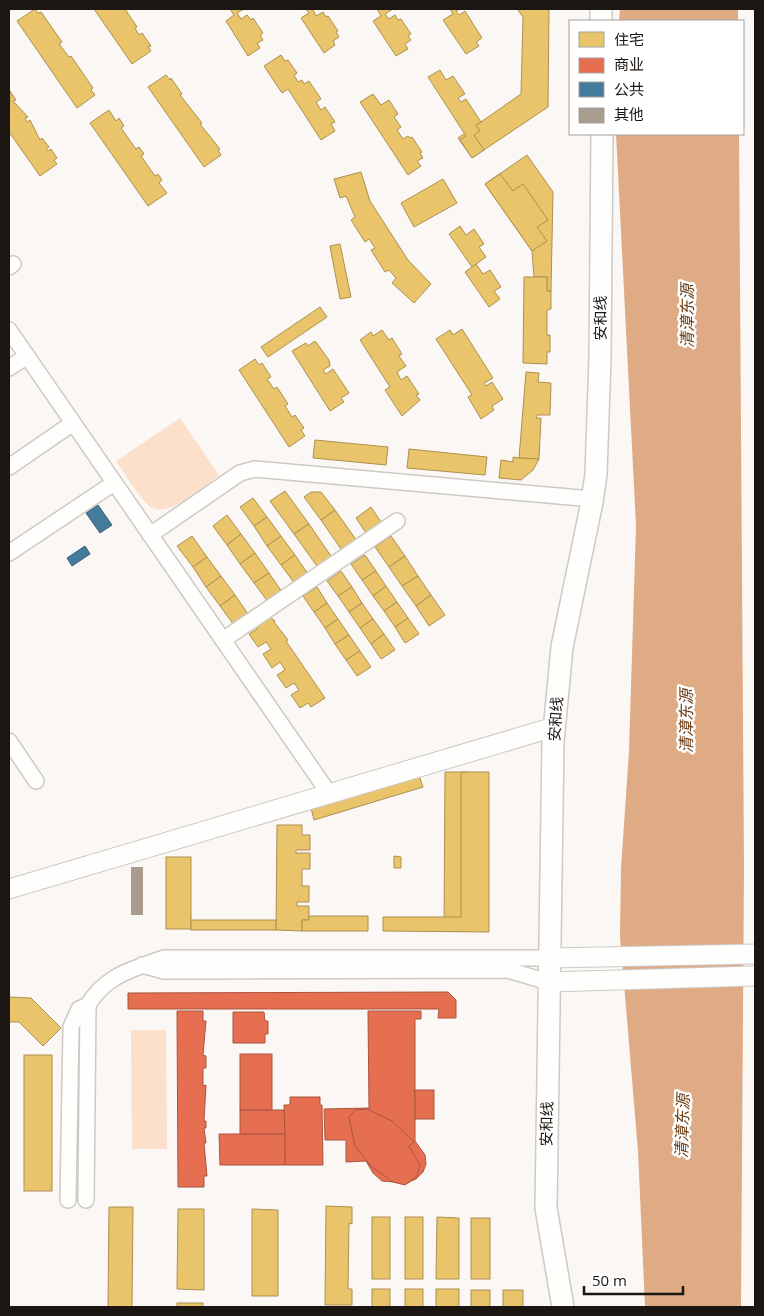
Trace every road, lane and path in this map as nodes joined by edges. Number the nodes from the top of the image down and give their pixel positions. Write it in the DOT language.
graph roads {
  1 [pos="602,135"];
  2 [pos="9,330"];
  3 [pos="27,356"];
  4 [pos="9,368"];
  5 [pos="73,423"];
  6 [pos="9,466"];
  7 [pos="114,483"];
  8 [pos="592,499"];
  9 [pos="397,521"];
  10 [pos="150,535"];
  11 [pos="9,553"];
  12 [pos="223,640"];
  13 [pos="554,727"];
  14 [pos="9,741"];
  15 [pos="36,782"];
  16 [pos="330,794"];
  17 [pos="10,885"];
  18 [pos="752,954"];
  19 [pos="549,958"];
  20 [pos="142,966"];
  21 [pos="753,977"];
  22 [pos="548,982"];
  23 [pos="88,1005"];
  24 [pos="68,1200"];
  25 [pos="86,1200"];
  26 [pos="563,1307"];
  1 -- 8 [label="main road, 安和线"];
  2 -- 3 [label="street"];
  3 -- 4 [label="street"];
  3 -- 5 [label="street"];
  5 -- 6 [label="street"];
  5 -- 7 [label="street"];
  7 -- 10 [label="street"];
  7 -- 11 [label="street"];
  8 -- 10 [label="street"];
  8 -- 13 [label="main road, 安和线"];
  9 -- 12 [label="street"];
  10 -- 12 [label="street"];
  12 -- 16 [label="street"];
  13 -- 16 [label="street"];
  13 -- 19 [label="main road, 安和线"];
  14 -- 15 [label="street"];
  16 -- 17 [label="street"];
  18 -- 19 [label="street"];
  19 -- 20 [label="street"];
  19 -- 22 [label="main road, 安和线"];
  20 -- 22 [label="street"];
  20 -- 23 [label="street"];
  21 -- 22 [label="street"];
  22 -- 26 [label="main road, 安和线"];
  23 -- 24 [label="street"];
  23 -- 25 [label="street"];
}
